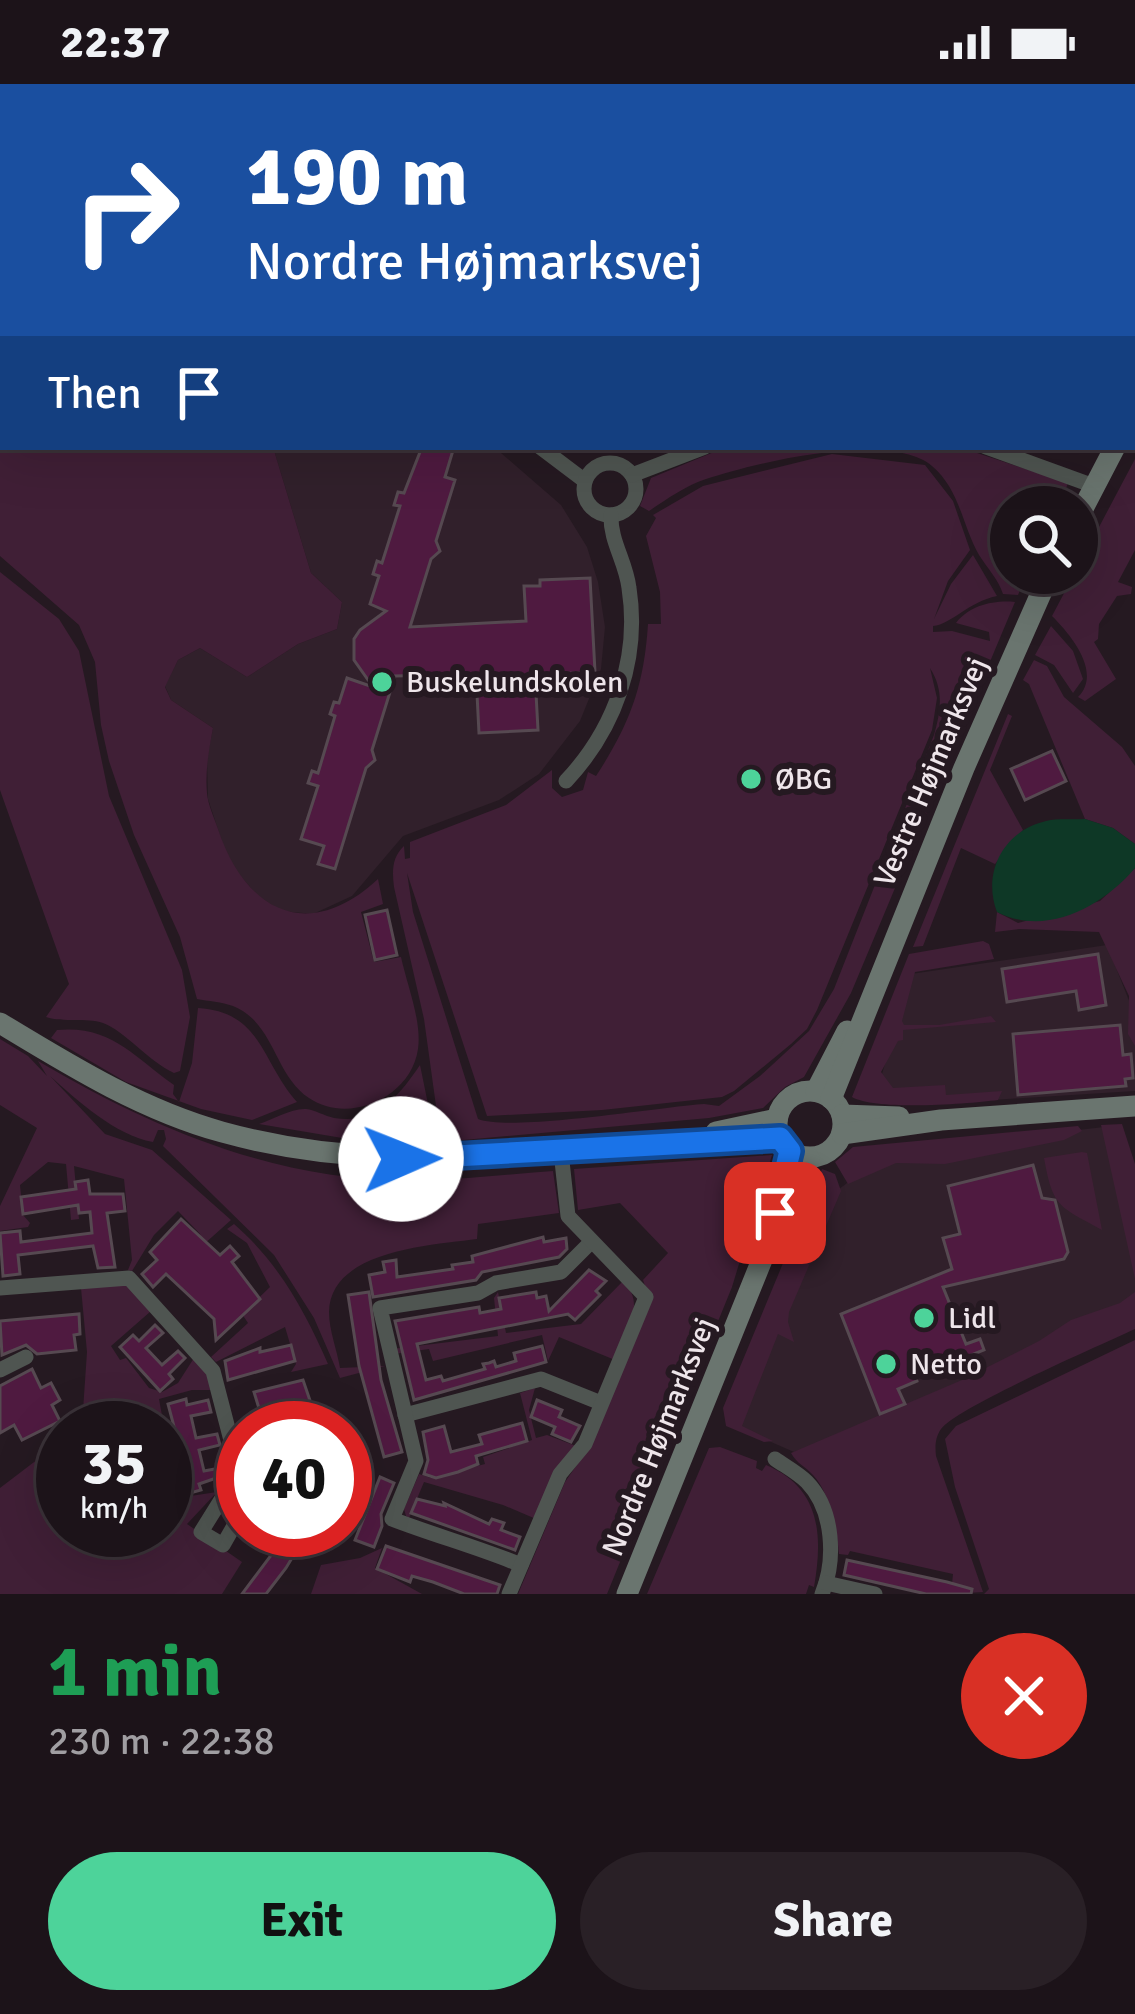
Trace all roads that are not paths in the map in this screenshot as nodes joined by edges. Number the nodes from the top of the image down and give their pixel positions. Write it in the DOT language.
graph roads {
  1 [pos="544,450"];
  2 [pos="599,450"];
  3 [pos="697,450"];
  4 [pos="994,450"];
  5 [pos="1113,450"];
  6 [pos="610,463"];
  7 [pos="632,476"];
  8 [pos="585,481"];
  9 [pos="1091,486"];
  10 [pos="1095,486"];
  11 [pos="611,515"];
  12 [pos="1041,594"];
  13 [pos="566,781"];
  14 [pos="0,1023"];
  15 [pos="1135,1106"];
  16 [pos="833,1110"];
  17 [pos="789,1142"];
  18 [pos="561,1152"];
  19 [pos="591,1242"];
  20 [pos="0,1288"];
  21 [pos="26,1357"];
  22 [pos="0,1370"];
  23 [pos="222,1401"];
  24 [pos="602,1403"];
  25 [pos="405,1415"];
  26 [pos="775,1459"];
  27 [pos="216,1508"];
  28 [pos="216,1541"];
  29 [pos="521,1565"];
  30 [pos="824,1588"];
  31 [pos="509,1594"];
  32 [pos="627,1594"];
  33 [pos="875,1594"];
  1 -- 8 [label="street"];
  2 -- 6 [label="street"];
  3 -- 7 [label="street"];
  4 -- 9 [label="street"];
  5 -- 10 [label="street"];
  6 -- 7 [label="street"];
  6 -- 8 [label="street"];
  7 -- 11 [label="street"];
  8 -- 11 [label="street"];
  11 -- 13 [label="street"];
  12 -- 16 [label="street, Vestre Højmarksvej"];
  14 -- 18 [label="street"];
  15 -- 16 [label="street"];
  16 -- 17 [label="street"];
  16 -- 17 [label="street"];
  17 -- 18 [label="street"];
  17 -- 32 [label="street, Nordre Højmarksvej"];
  18 -- 19 [label="street"];
  19 -- 24 [label="street"];
  19 -- 25 [label="street"];
  20 -- 23 [label="street"];
  21 -- 22 [label="street"];
  24 -- 25 [label="street"];
  24 -- 29 [label="street"];
  25 -- 29 [label="street"];
  26 -- 30 [label="street"];
  27 -- 28 [label="street"];
  29 -- 31 [label="street"];
  30 -- 33 [label="street"];
}
